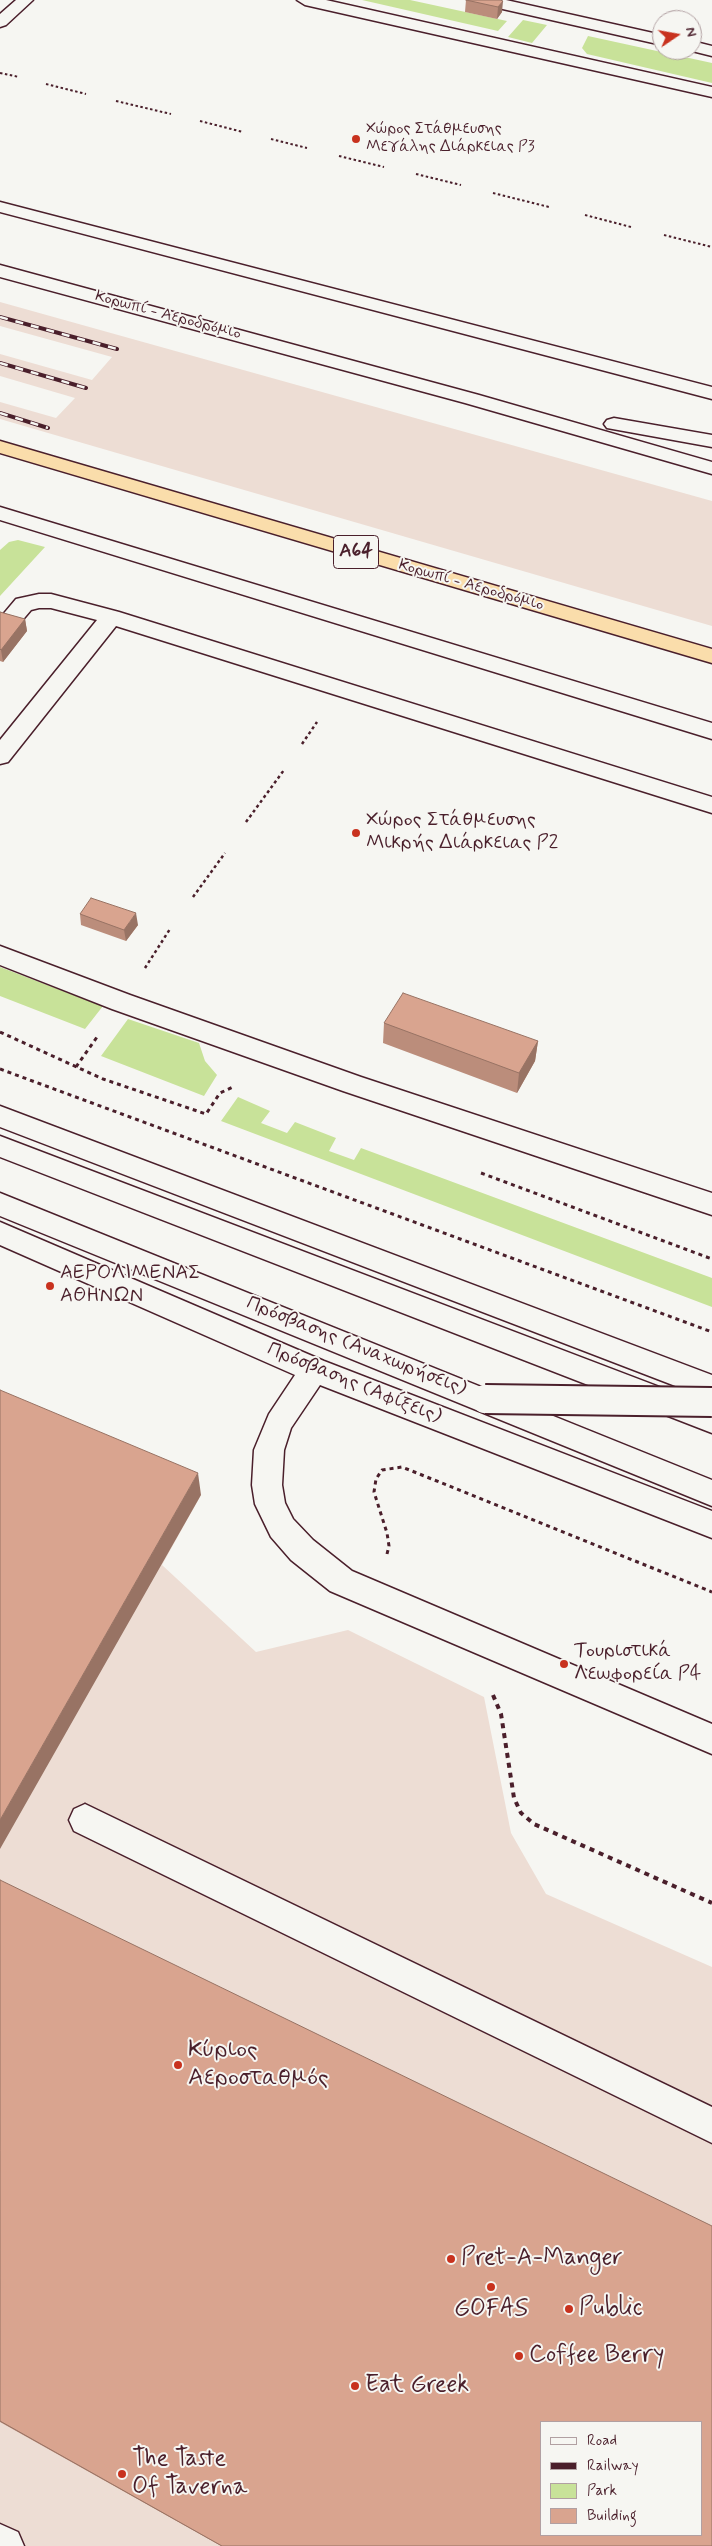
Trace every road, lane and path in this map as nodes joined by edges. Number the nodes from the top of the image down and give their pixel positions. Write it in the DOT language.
graph roads {
  1 [pos="25,0"];
  2 [pos="305,0"];
  3 [pos="485,0"];
  4 [pos="0,22"];
  5 [pos="571,33"];
  6 [pos="652,39"];
  7 [pos="552,56"];
  8 [pos="0,73"];
  9 [pos="19,77"];
  10 [pos="46,84"];
  11 [pos="712,92"];
  12 [pos="86,94"];
  13 [pos="116,101"];
  14 [pos="170,114"];
  15 [pos="200,121"];
  16 [pos="243,132"];
  17 [pos="271,139"];
  18 [pos="307,148"];
  19 [pos="339,156"];
  20 [pos="384,167"];
  21 [pos="416,174"];
  22 [pos="461,186"];
  23 [pos="493,193"];
  24 [pos="0,207"];
  25 [pos="550,207"];
  26 [pos="585,215"];
  27 [pos="632,227"];
  28 [pos="664,235"];
  29 [pos="712,247"];
  30 [pos="0,271"];
  31 [pos="712,393"];
  32 [pos="472,398"];
  33 [pos="712,441"];
  34 [pos="0,447"];
  35 [pos="712,468"];
  36 [pos="10,516"];
  37 [pos="0,536"];
  38 [pos="111,616"];
  39 [pos="6,625"];
  40 [pos="712,656"];
  41 [pos="712,731"];
  42 [pos="0,756"];
  43 [pos="284,770"];
  44 [pos="712,805"];
  45 [pos="246,822"];
  46 [pos="225,853"];
  47 [pos="193,897"];
  48 [pos="170,929"];
  49 [pos="0,955"];
  50 [pos="141,974"];
  51 [pos="0,1032"];
  52 [pos="99,1035"];
  53 [pos="76,1067"];
  54 [pos="0,1069"];
  55 [pos="241,1086"];
  56 [pos="0,1116"];
  57 [pos="0,1146"];
  58 [pos="480,1172"];
  59 [pos="0,1204"];
  60 [pos="712,1204"];
  61 [pos="0,1233"];
  62 [pos="712,1259"];
  63 [pos="712,1332"];
  64 [pos="314,1370"];
  65 [pos="712,1388"];
  66 [pos="485,1399"];
  67 [pos="712,1402"];
  68 [pos="712,1420"];
  69 [pos="712,1493"];
  70 [pos="704,1519"];
  71 [pos="364,1591"];
  72 [pos="712,1592"];
  73 [pos="488,1691"];
  74 [pos="712,1739"];
  75 [pos="85,1820"];
  76 [pos="712,1903"];
  77 [pos="712,2125"];
  78 [pos="0,2544"];
  79 [pos="4,2546"];
  1 -- 4 [label="street"];
  2 -- 7 [label="street"];
  3 -- 5 [label="street"];
  5 -- 6 [label="street"];
  5 -- 7 [label="street"];
  7 -- 11 [label="street"];
  8 -- 9 [label="path"];
  10 -- 12 [label="path"];
  13 -- 14 [label="path"];
  15 -- 16 [label="path"];
  17 -- 18 [label="path"];
  19 -- 20 [label="path"];
  21 -- 22 [label="path"];
  23 -- 25 [label="path"];
  24 -- 31 [label="street"];
  26 -- 27 [label="path"];
  28 -- 29 [label="path"];
  30 -- 32 [label="street, Κορωπί - Αεροδρόμιο"];
  32 -- 33 [label="street"];
  32 -- 35 [label="street, Κορωπί - Αεροδρόμιο"];
  34 -- 40 [label="highway, Κορωπί - Αεροδρόμιο / Α64"];
  36 -- 37 [label="street"];
  36 -- 41 [label="street"];
  38 -- 39 [label="street"];
  38 -- 42 [label="street"];
  38 -- 44 [label="street"];
  43 -- 45 [label="path"];
  46 -- 47 [label="path"];
  48 -- 50 [label="path"];
  49 -- 60 [label="street"];
  51 -- 53 [label="path"];
  52 -- 53 [label="path"];
  53 -- 55 [label="path"];
  54 -- 63 [label="path"];
  56 -- 65 [label="street"];
  57 -- 68 [label="street"];
  58 -- 62 [label="path"];
  59 -- 66 [label="street, Πρόσβασης (Αναχωρήσεις)"];
  61 -- 64 [label="street, Πρόσβασης (Αφίξεις)"];
  64 -- 70 [label="street, Πρόσβασης (Αφίξεις)"];
  64 -- 71 [label="street"];
  66 -- 67 [label="street, bridge"];
  66 -- 69 [label="street, Πρόσβασης (Αναχωρήσεις)"];
  71 -- 72 [label="path"];
  71 -- 74 [label="street"];
  73 -- 76 [label="path"];
  75 -- 77 [label="street"];
  78 -- 79 [label="street"];
}
